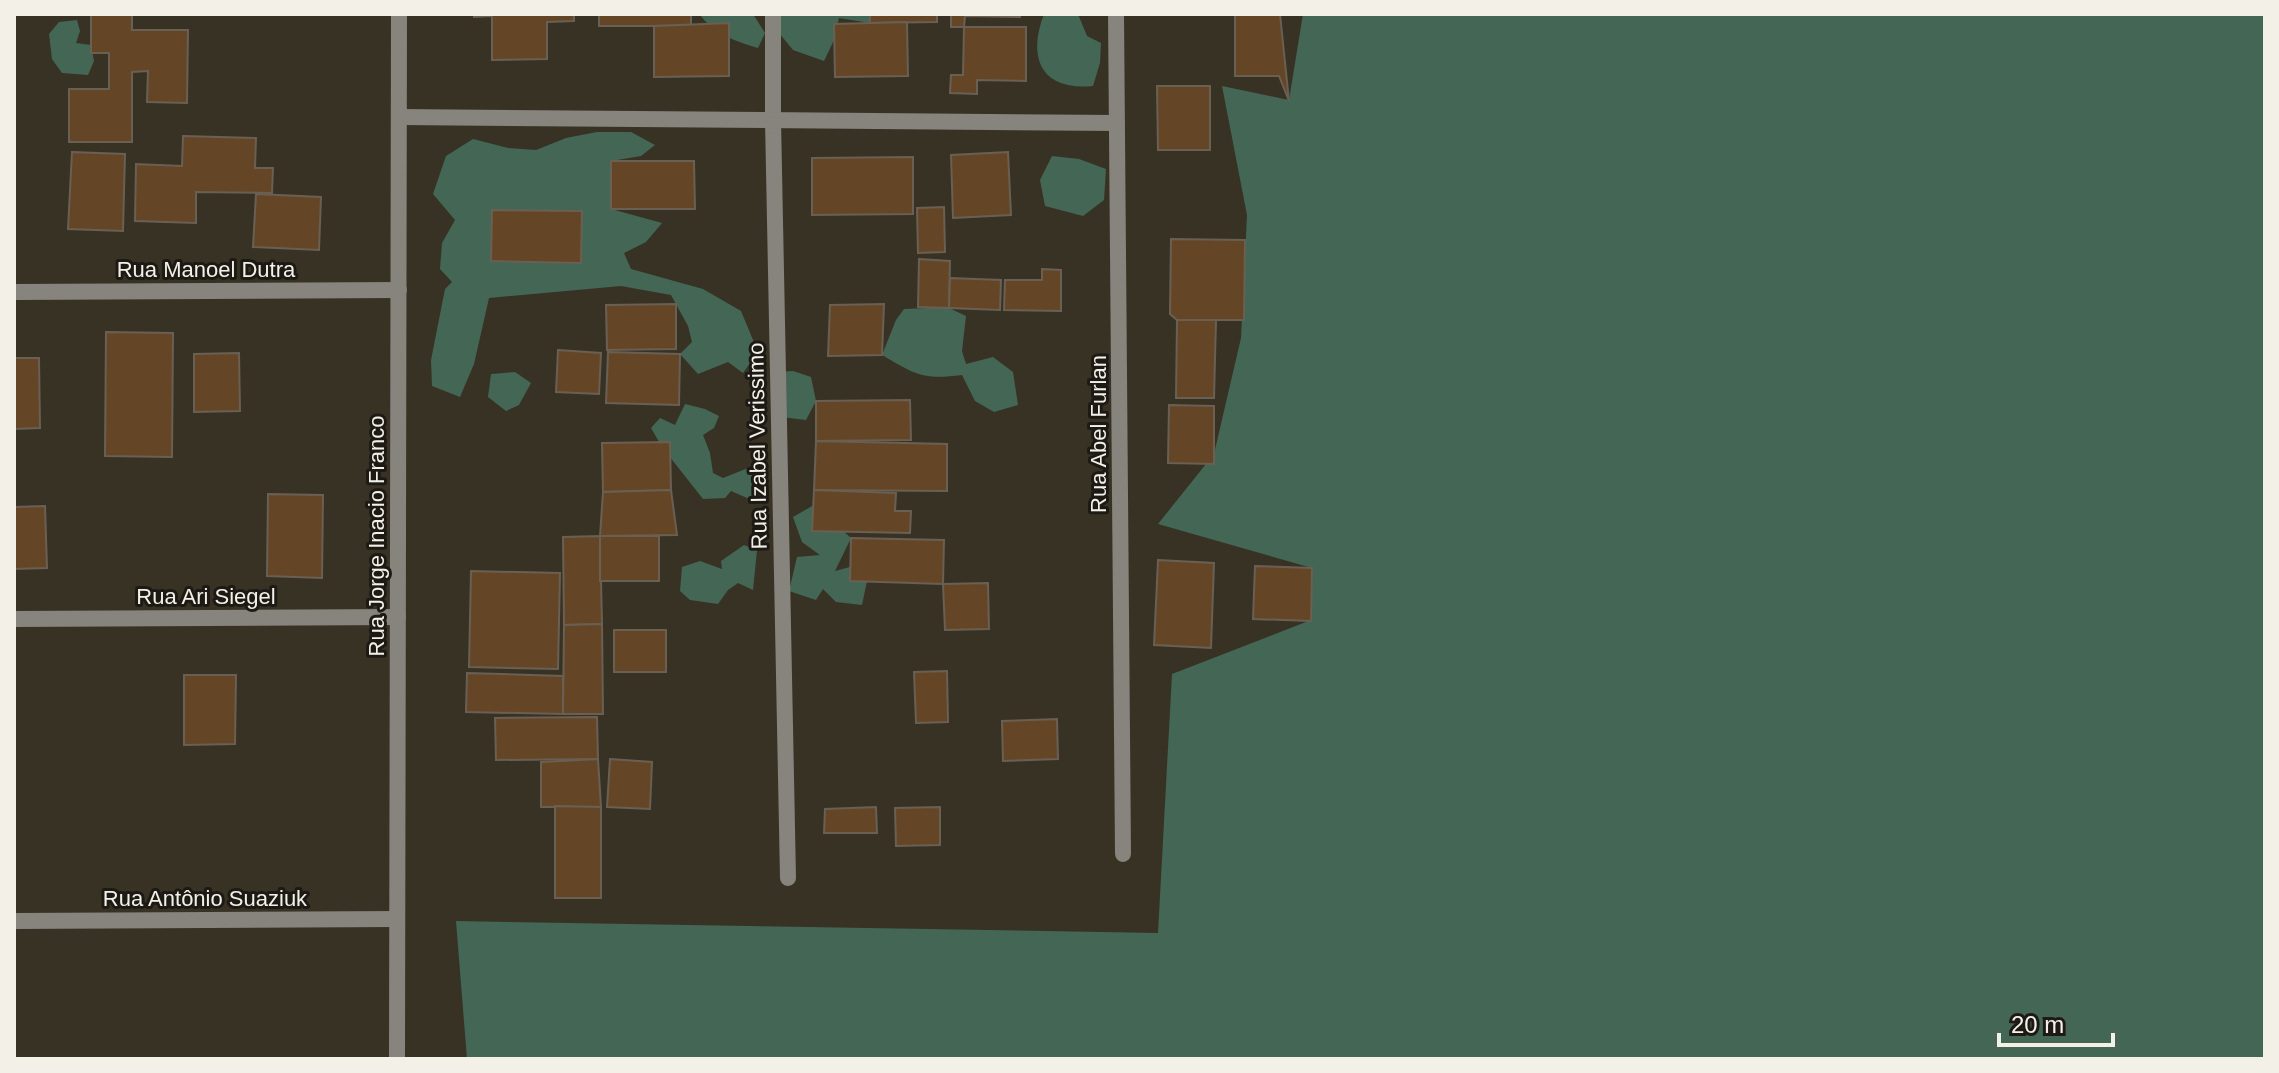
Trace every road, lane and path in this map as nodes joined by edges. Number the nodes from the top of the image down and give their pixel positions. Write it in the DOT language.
graph roads {
  1 [pos="399,14"];
  2 [pos="773,14"];
  3 [pos="1116,14"];
  4 [pos="399,117"];
  5 [pos="773,120"];
  6 [pos="1117,123"];
  7 [pos="399,290"];
  8 [pos="14,292"];
  9 [pos="398,617"];
  10 [pos="14,619"];
  11 [pos="1123,854"];
  12 [pos="788,878"];
  13 [pos="397,919"];
  14 [pos="14,921"];
  15 [pos="397,1059"];
  1 -- 4 [label="street, Rua Jorge Inacio Franco"];
  2 -- 5 [label="street, Rua Izabel Verissimo"];
  3 -- 6 [label="street, Rua Abel Furlan"];
  4 -- 5 [label="street"];
  4 -- 7 [label="street, Rua Jorge Inacio Franco"];
  5 -- 6 [label="street"];
  5 -- 12 [label="street, Rua Izabel Verissimo"];
  6 -- 11 [label="street, Rua Abel Furlan"];
  7 -- 8 [label="street, Rua Manoel Dutra"];
  7 -- 9 [label="street, Rua Jorge Inacio Franco"];
  9 -- 10 [label="street, Rua Ari Siegel"];
  9 -- 13 [label="street, Rua Jorge Inacio Franco"];
  13 -- 14 [label="street, Rua Antônio Suaziuk"];
  13 -- 15 [label="street, Rua Jorge Inacio Franco"];
}
